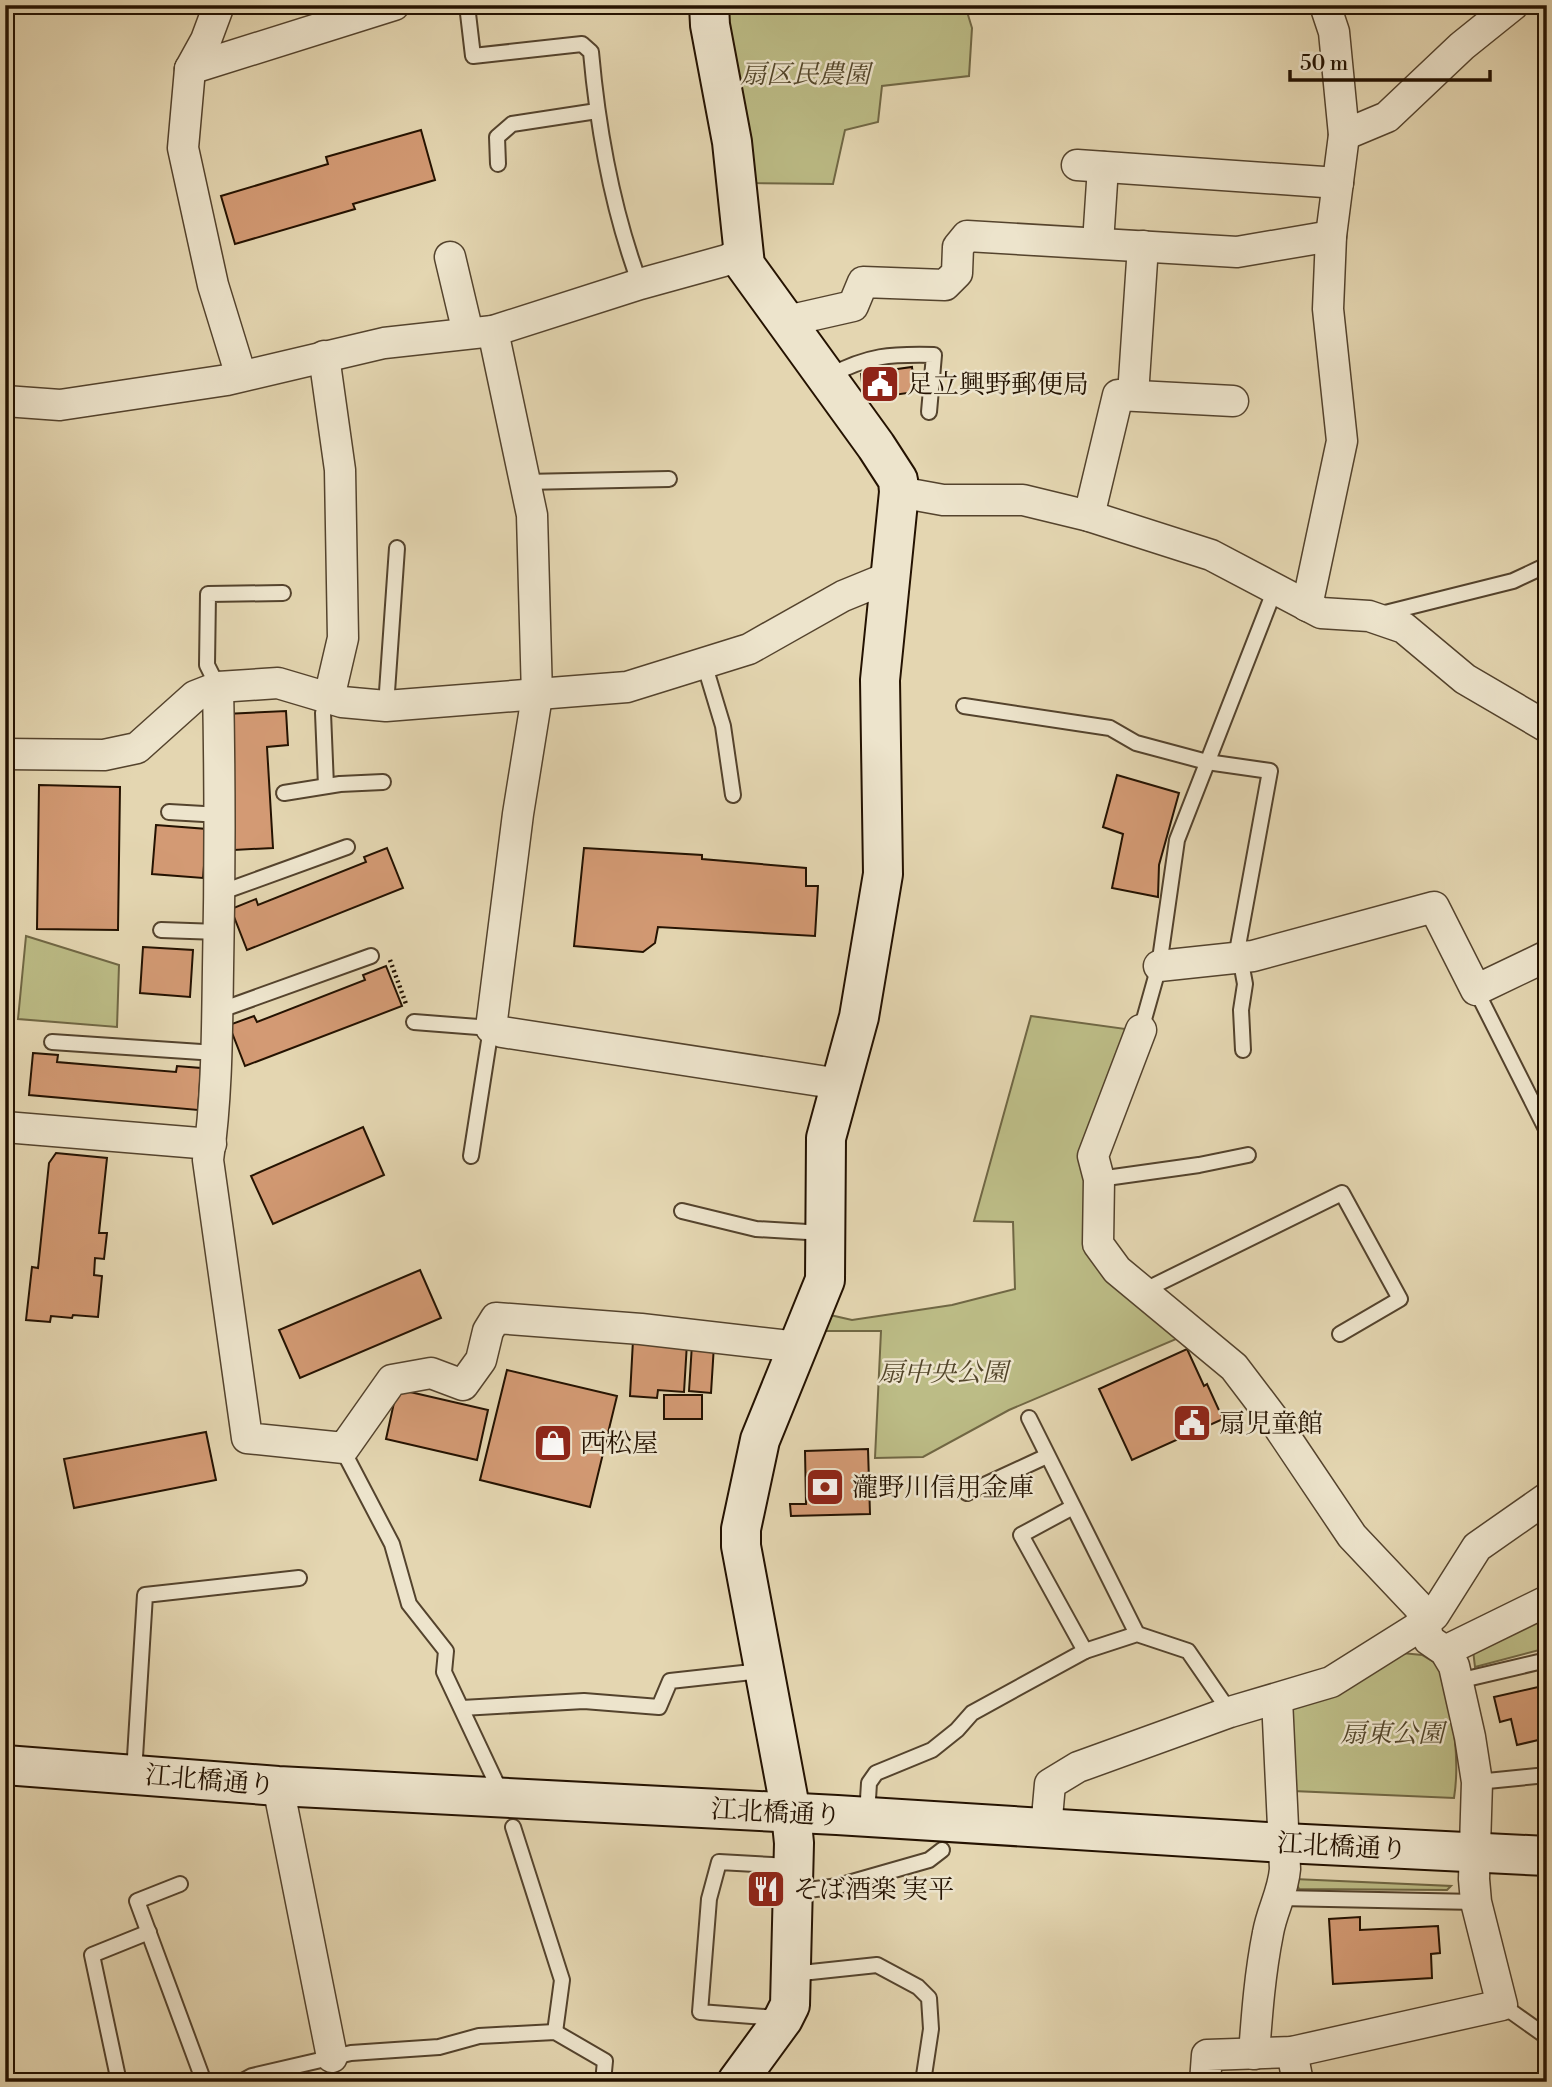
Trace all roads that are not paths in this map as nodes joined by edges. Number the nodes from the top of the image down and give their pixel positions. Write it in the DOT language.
graph roads {
  1 [pos="219,5"];
  2 [pos="394,5"];
  3 [pos="467,5"];
  4 [pos="709,5"];
  5 [pos="1325,5"];
  6 [pos="1513,5"];
  7 [pos="190,69"];
  8 [pos="597,111"];
  9 [pos="1344,135"];
  10 [pos="498,164"];
  11 [pos="1338,183"];
  12 [pos="1331,236"];
  13 [pos="1098,243"];
  14 [pos="1143,246"];
  15 [pos="742,252"];
  16 [pos="450,257"];
  17 [pos="640,284"];
  18 [pos="787,321"];
  19 [pos="480,332"];
  20 [pos="324,356"];
  21 [pos="241,376"];
  22 [pos="828,377"];
  23 [pos="1133,395"];
  24 [pos="5,401"];
  25 [pos="1233,401"];
  26 [pos="929,412"];
  27 [pos="669,479"];
  28 [pos="524,482"];
  29 [pos="900,492"];
  30 [pos="1088,516"];
  31 [pos="397,548"];
  32 [pos="1547,565"];
  33 [pos="892,576"];
  34 [pos="1275,589"];
  35 [pos="283,593"];
  36 [pos="1307,606"];
  37 [pos="1369,617"];
  38 [pos="704,663"];
  39 [pos="218,687"];
  40 [pos="537,696"];
  41 [pos="329,698"];
  42 [pos="386,706"];
  43 [pos="964,706"];
  44 [pos="1547,727"];
  45 [pos="5,754"];
  46 [pos="1207,762"];
  47 [pos="383,782"];
  48 [pos="326,786"];
  49 [pos="284,793"];
  50 [pos="733,796"];
  51 [pos="169,812"];
  52 [pos="220,815"];
  53 [pos="347,847"];
  54 [pos="220,893"];
  55 [pos="161,930"];
  56 [pos="219,932"];
  57 [pos="371,956"];
  58 [pos="1547,956"];
  59 [pos="1241,957"];
  60 [pos="1159,966"];
  61 [pos="1476,990"];
  62 [pos="218,1011"];
  63 [pos="414,1022"];
  64 [pos="491,1028"];
  65 [pos="1141,1030"];
  66 [pos="52,1042"];
  67 [pos="1243,1050"];
  68 [pos="216,1054"];
  69 [pos="840,1084"];
  70 [pos="5,1126"];
  71 [pos="1547,1131"];
  72 [pos="211,1144"];
  73 [pos="1248,1155"];
  74 [pos="471,1156"];
  75 [pos="1099,1179"];
  76 [pos="682,1211"];
  77 [pos="825,1233"];
  78 [pos="1141,1292"];
  79 [pos="1340,1334"];
  80 [pos="798,1347"];
  81 [pos="1029,1418"];
  82 [pos="344,1448"];
  83 [pos="1047,1456"];
  84 [pos="967,1493"];
  85 [pos="1547,1498"];
  86 [pos="1073,1507"];
  87 [pos="299,1578"];
  88 [pos="1547,1601"];
  89 [pos="1425,1623"];
  90 [pos="1137,1634"];
  91 [pos="1085,1651"];
  92 [pos="1445,1651"];
  93 [pos="1547,1660"];
  94 [pos="764,1670"];
  95 [pos="1458,1681"];
  96 [pos="1276,1699"];
  97 [pos="462,1708"];
  98 [pos="1230,1712"];
  99 [pos="5,1765"];
  100 [pos="134,1774"];
  101 [pos="1547,1775"];
  102 [pos="1477,1782"];
  103 [pos="278,1786"];
  104 [pos="508,1812"];
  105 [pos="791,1813"];
  106 [pos="866,1817"];
  107 [pos="1046,1829"];
  108 [pos="1284,1843"];
  109 [pos="942,1850"];
  110 [pos="1474,1851"];
  111 [pos="1547,1856"];
  112 [pos="794,1879"];
  113 [pos="180,1884"];
  114 [pos="1280,1898"];
  115 [pos="1476,1902"];
  116 [pos="149,1932"];
  117 [pos="790,1974"];
  118 [pos="1502,2005"];
  119 [pos="783,2019"];
  120 [pos="555,2032"];
  121 [pos="1547,2037"];
  122 [pos="1292,2052"];
  123 [pos="1254,2054"];
  124 [pos="332,2057"];
  125 [pos="119,2082"];
  126 [pos="204,2082"];
  127 [pos="241,2082"];
  128 [pos="603,2082"];
  129 [pos="737,2082"];
  130 [pos="923,2082"];
  131 [pos="1205,2082"];
  132 [pos="1298,2082"];
  1 -- 7 [label="street"];
  2 -- 7 [label="street"];
  3 -- 8 [label="lane"];
  4 -- 15 [label="street"];
  5 -- 9 [label="street"];
  6 -- 9 [label="street"];
  7 -- 21 [label="street"];
  8 -- 10 [label="lane"];
  8 -- 17 [label="lane"];
  9 -- 11 [label="street"];
  11 -- 12 [label="street"];
  11 -- 13 [label="street"];
  12 -- 14 [label="street"];
  12 -- 36 [label="street"];
  13 -- 14 [label="street"];
  13 -- 18 [label="street"];
  14 -- 23 [label="street"];
  15 -- 17 [label="street"];
  15 -- 18 [label="street"];
  16 -- 19 [label="street"];
  17 -- 19 [label="street"];
  18 -- 22 [label="street"];
  19 -- 20 [label="street"];
  19 -- 28 [label="street"];
  20 -- 21 [label="street"];
  20 -- 41 [label="street"];
  21 -- 24 [label="street"];
  22 -- 26 [label="lane"];
  22 -- 29 [label="street"];
  23 -- 25 [label="street"];
  23 -- 30 [label="street"];
  27 -- 28 [label="lane"];
  28 -- 40 [label="street"];
  29 -- 30 [label="street"];
  29 -- 33 [label="street"];
  30 -- 34 [label="street"];
  31 -- 42 [label="lane"];
  32 -- 37 [label="lane"];
  33 -- 38 [label="street"];
  33 -- 69 [label="street"];
  34 -- 36 [label="street"];
  34 -- 46 [label="lane"];
  35 -- 39 [label="lane"];
  36 -- 37 [label="street"];
  37 -- 44 [label="street"];
  38 -- 40 [label="street"];
  38 -- 50 [label="lane"];
  39 -- 41 [label="street"];
  39 -- 45 [label="street"];
  39 -- 52 [label="street"];
  40 -- 42 [label="street"];
  40 -- 64 [label="street"];
  41 -- 42 [label="street"];
  41 -- 48 [label="lane"];
  43 -- 46 [label="lane"];
  46 -- 59 [label="lane"];
  46 -- 60 [label="lane"];
  47 -- 48 [label="lane"];
  48 -- 49 [label="lane"];
  51 -- 52 [label="lane"];
  52 -- 54 [label="street"];
  53 -- 54 [label="lane"];
  54 -- 56 [label="street"];
  55 -- 56 [label="lane"];
  56 -- 62 [label="street"];
  57 -- 62 [label="lane"];
  58 -- 61 [label="street"];
  59 -- 60 [label="street"];
  59 -- 61 [label="street"];
  59 -- 67 [label="lane"];
  60 -- 65 [label="lane"];
  61 -- 71 [label="lane"];
  62 -- 68 [label="street"];
  63 -- 64 [label="lane"];
  64 -- 69 [label="street"];
  64 -- 74 [label="lane"];
  65 -- 75 [label="street"];
  66 -- 68 [label="lane"];
  68 -- 72 [label="street"];
  69 -- 77 [label="street"];
  70 -- 72 [label="street"];
  72 -- 82 [label="street"];
  73 -- 75 [label="lane"];
  75 -- 78 [label="street"];
  76 -- 77 [label="lane"];
  77 -- 80 [label="street"];
  78 -- 79 [label="lane"];
  78 -- 89 [label="street"];
  80 -- 82 [label="street"];
  80 -- 94 [label="street"];
  81 -- 83 [label="lane"];
  82 -- 97 [label="lane"];
  83 -- 84 [label="lane"];
  83 -- 86 [label="lane"];
  85 -- 89 [label="street"];
  86 -- 90 [label="lane"];
  86 -- 91 [label="lane"];
  87 -- 100 [label="lane"];
  88 -- 92 [label="street"];
  89 -- 92 [label="street"];
  89 -- 96 [label="street"];
  90 -- 91 [label="lane"];
  90 -- 98 [label="lane"];
  91 -- 106 [label="lane"];
  92 -- 95 [label="street"];
  93 -- 95 [label="lane"];
  94 -- 97 [label="lane"];
  94 -- 105 [label="street"];
  95 -- 102 [label="street"];
  96 -- 98 [label="street"];
  96 -- 108 [label="street"];
  97 -- 104 [label="lane"];
  98 -- 107 [label="street"];
  99 -- 100 [label="street, 江北橋通り"];
  100 -- 103 [label="street, 江北橋通り"];
  101 -- 102 [label="lane"];
  102 -- 110 [label="street"];
  103 -- 104 [label="street, 江北橋通り"];
  103 -- 124 [label="street"];
  104 -- 105 [label="street, 江北橋通り"];
  104 -- 120 [label="lane"];
  105 -- 106 [label="street, 江北橋通り"];
  105 -- 112 [label="street"];
  106 -- 107 [label="street, 江北橋通り"];
  107 -- 108 [label="street, 江北橋通り"];
  108 -- 110 [label="street, 江北橋通り"];
  108 -- 114 [label="street"];
  109 -- 112 [label="lane"];
  110 -- 111 [label="street, 江北橋通り"];
  110 -- 115 [label="street"];
  112 -- 117 [label="street"];
  112 -- 119 [label="lane"];
  113 -- 116 [label="lane"];
  114 -- 115 [label="lane"];
  114 -- 123 [label="street"];
  115 -- 118 [label="street"];
  116 -- 125 [label="lane"];
  116 -- 126 [label="lane"];
  117 -- 119 [label="street"];
  117 -- 130 [label="lane"];
  118 -- 121 [label="lane"];
  118 -- 122 [label="street"];
  119 -- 129 [label="street"];
  120 -- 124 [label="lane"];
  120 -- 128 [label="lane"];
  122 -- 123 [label="street"];
  122 -- 132 [label="street"];
  123 -- 131 [label="street"];
  124 -- 127 [label="lane"];
}
